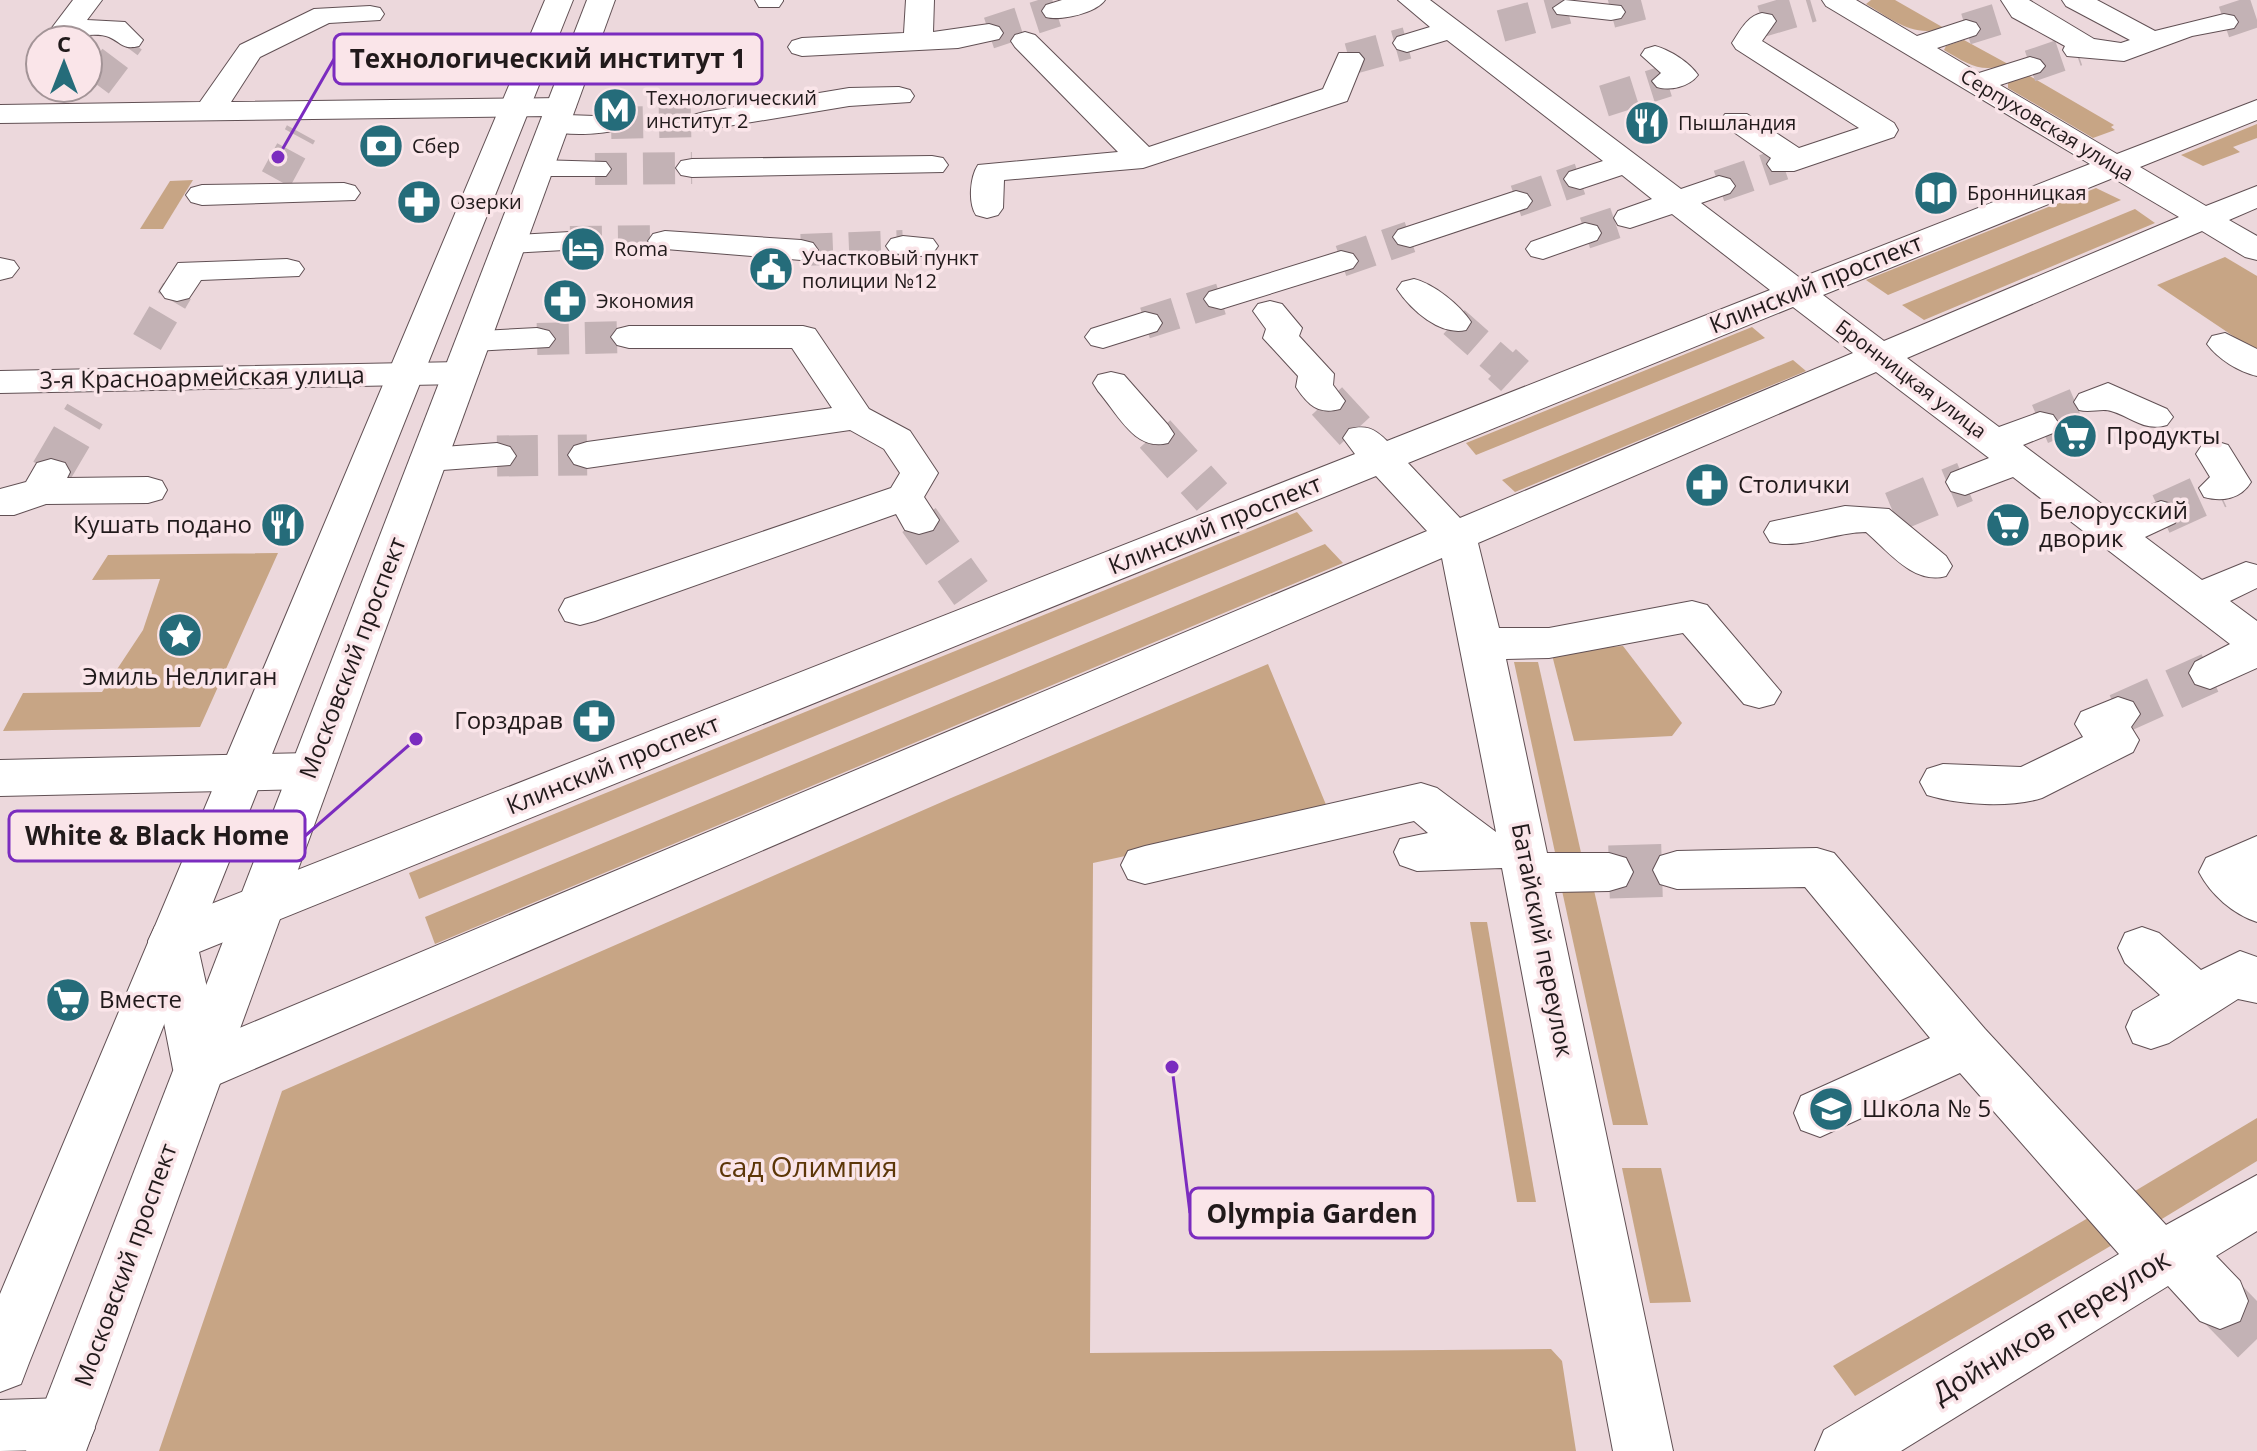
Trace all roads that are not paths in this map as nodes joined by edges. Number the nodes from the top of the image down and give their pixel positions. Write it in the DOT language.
graph roads {
  1 [pos="88,0"];
  2 [pos="559,0"];
  3 [pos="601,0"];
  4 [pos="920,0"];
  5 [pos="1412,0"];
  6 [pos="2076,0"];
  7 [pos="1833,2"];
  8 [pos="1567,8"];
  9 [pos="2016,9"];
  10 [pos="1611,12"];
  11 [pos="370,14"];
  12 [pos="1762,21"];
  13 [pos="2224,22"];
  14 [pos="125,26"];
  15 [pos="1494,28"];
  16 [pos="1966,29"];
  17 [pos="989,33"];
  18 [pos="1456,34"];
  19 [pos="918,41"];
  20 [pos="1025,41"];
  21 [pos="2153,41"];
  22 [pos="1407,43"];
  23 [pos="1914,46"];
  24 [pos="802,47"];
  25 [pos="1349,59"];
  26 [pos="2030,66"];
  27 [pos="1977,83"];
  28 [pos="899,96"];
  29 [pos="81,104"];
  30 [pos="1596,104"];
  31 [pos="515,108"];
  32 [pos="2257,109"];
  33 [pos="209,112"];
  34 [pos="74,113"];
  35 [pos="0,114"];
  36 [pos="1562,114"];
  37 [pos="558,115"];
  38 [pos="1736,120"];
  39 [pos="704,121"];
  40 [pos="611,123"];
  41 [pos="1143,159"];
  42 [pos="1627,163"];
  43 [pos="932,165"];
  44 [pos="2115,165"];
  45 [pos="692,168"];
  46 [pos="538,169"];
  47 [pos="595,169"];
  48 [pos="1580,179"];
  49 [pos="1719,186"];
  50 [pos="344,193"];
  51 [pos="202,195"];
  52 [pos="2257,196"];
  53 [pos="1676,200"];
  54 [pos="1516,201"];
  55 [pos="987,208"];
  56 [pos="1630,218"];
  57 [pos="2204,218"];
  58 [pos="1585,233"];
  59 [pos="1410,237"];
  60 [pos="665,241"];
  61 [pos="570,242"];
  62 [pos="510,243"];
  63 [pos="1543,249"];
  64 [pos="801,250"];
  65 [pos="2257,250"];
  66 [pos="1341,261"];
  67 [pos="287,269"];
  68 [pos="1414,289"];
  69 [pos="177,291"];
  70 [pos="1797,293"];
  71 [pos="1221,299"];
  72 [pos="1270,311"];
  73 [pos="1454,322"];
  74 [pos="1145,323"];
  75 [pos="629,337"];
  76 [pos="1103,337"];
  77 [pos="537,339"];
  78 [pos="147,342"];
  79 [pos="2225,344"];
  80 [pos="467,357"];
  81 [pos="1882,358"];
  82 [pos="2257,365"];
  83 [pos="405,374"];
  84 [pos="115,380"];
  85 [pos="0,382"];
  86 [pos="1111,383"];
  87 [pos="1327,401"];
  88 [pos="2092,402"];
  89 [pos="85,414"];
  90 [pos="856,417"];
  91 [pos="2154,417"];
  92 [pos="2040,424"];
  93 [pos="1155,434"];
  94 [pos="1371,448"];
  95 [pos="2006,452"];
  96 [pos="587,455"];
  97 [pos="497,456"];
  98 [pos="429,458"];
  99 [pos="1965,482"];
  100 [pos="148,490"];
  101 [pos="0,502"];
  102 [pos="2161,514"];
  103 [pos="1784,532"];
  104 [pos="2115,535"];
  105 [pos="1456,538"];
  106 [pos="1932,566"];
  107 [pos="2246,576"];
  108 [pos="2199,598"];
  109 [pos="580,610"];
  110 [pos="1484,644"];
  111 [pos="2257,646"];
  112 [pos="2210,673"];
  113 [pos="1759,692"];
  114 [pos="2118,714"];
  115 [pos="310,771"];
  116 [pos="242,773"];
  117 [pos="2,781"];
  118 [pos="1943,782"];
  119 [pos="1417,852"];
  120 [pos="2257,855"];
  121 [pos="1513,858"];
  122 [pos="1145,865"];
  123 [pos="1677,870"];
  124 [pos="1609,872"];
  125 [pos="2257,902"];
  126 [pos="261,906"];
  127 [pos="172,941"];
  128 [pos="2142,948"];
  129 [pos="2253,983"];
  130 [pos="2197,998"];
  131 [pos="2151,1027"];
  132 [pos="1967,1045"];
  133 [pos="199,1069"];
  134 [pos="1820,1113"];
  135 [pos="2257,1201"];
  136 [pos="2168,1256"];
  137 [pos="2220,1301"];
  138 [pos="0,1363"];
  139 [pos="0,1430"];
  140 [pos="61,1440"];
  141 [pos="1643,1451"];
  142 [pos="1845,1451"];
  1 -- 14 [label="street"];
  2 -- 31 [label="street"];
  3 -- 37 [label="street, Московский проспект"];
  4 -- 19 [label="street"];
  5 -- 18 [label="street, Бронницкая улица"];
  6 -- 21 [label="street"];
  7 -- 23 [label="street, Серпуховская улица"];
  8 -- 10 [label="street"];
  9 -- 21 [label="street"];
  11 -- 33 [label="street"];
  12 -- 38 [label="street"];
  13 -- 21 [label="street"];
  15 -- 18 [label="street"];
  16 -- 23 [label="street"];
  17 -- 19 [label="street"];
  18 -- 22 [label="street"];
  18 -- 36 [label="street, Бронницкая улица"];
  19 -- 24 [label="street"];
  20 -- 41 [label="street"];
  23 -- 27 [label="street, Серпуховская улица"];
  25 -- 41 [label="street"];
  26 -- 27 [label="street"];
  27 -- 44 [label="street, Серпуховская улица"];
  28 -- 39 [label="street"];
  29 -- 34 [label="street"];
  30 -- 36 [label="street"];
  31 -- 33 [label="street"];
  31 -- 37 [label="street"];
  31 -- 83 [label="street"];
  32 -- 44 [label="street, Клинский проспект"];
  33 -- 34 [label="street"];
  34 -- 35 [label="street"];
  36 -- 42 [label="street, Бронницкая улица"];
  37 -- 40 [label="street"];
  37 -- 46 [label="street, Московский проспект"];
  41 -- 55 [label="street"];
  42 -- 48 [label="street"];
  42 -- 53 [label="street, Бронницкая улица"];
  43 -- 45 [label="street"];
  44 -- 57 [label="street, Серпуховская улица"];
  44 -- 70 [label="street, Клинский проспект"];
  46 -- 47 [label="street"];
  46 -- 62 [label="street, Московский проспект"];
  49 -- 53 [label="street"];
  50 -- 51 [label="street"];
  52 -- 57 [label="street"];
  53 -- 56 [label="street"];
  53 -- 70 [label="street, Бронницкая улица"];
  54 -- 59 [label="street"];
  57 -- 65 [label="street, Серпуховская улица"];
  57 -- 81 [label="street"];
  58 -- 63 [label="street"];
  60 -- 64 [label="street"];
  61 -- 62 [label="street"];
  62 -- 80 [label="street, Московский проспект"];
  66 -- 71 [label="street"];
  67 -- 69 [label="street"];
  68 -- 73 [label="street"];
  70 -- 81 [label="street, Бронницкая улица"];
  70 -- 94 [label="street, Клинский проспект"];
  72 -- 87 [label="street"];
  74 -- 76 [label="street"];
  75 -- 90 [label="street"];
  77 -- 80 [label="street, 3-я Красноармейская улица"];
  78 -- 84 [label="street"];
  79 -- 82 [label="street"];
  80 -- 83 [label="street, 3-я Красноармейская улица"];
  80 -- 98 [label="street, Московский проспект"];
  81 -- 95 [label="street, Бронницкая улица"];
  81 -- 105 [label="street"];
  83 -- 84 [label="street, 3-я Красноармейская улица"];
  83 -- 116 [label="street"];
  84 -- 85 [label="street, 3-я Красноармейская улица"];
  84 -- 89 [label="street"];
  86 -- 93 [label="street"];
  88 -- 91 [label="street"];
  90 -- 96 [label="street"];
  90 -- 109 [label="street"];
  92 -- 95 [label="street"];
  94 -- 105 [label="street, Батайский переулок"];
  94 -- 126 [label="street, Клинский проспект"];
  95 -- 99 [label="street"];
  95 -- 104 [label="street, Бронницкая улица"];
  97 -- 98 [label="street"];
  98 -- 115 [label="street, Московский проспект"];
  100 -- 101 [label="street"];
  102 -- 104 [label="street"];
  103 -- 106 [label="street"];
  104 -- 108 [label="street, Бронницкая улица"];
  105 -- 110 [label="street, Батайский переулок"];
  105 -- 133 [label="street"];
  107 -- 108 [label="street"];
  108 -- 111 [label="street, Бронницкая улица"];
  110 -- 113 [label="street"];
  110 -- 121 [label="street, Батайский переулок"];
  111 -- 112 [label="street"];
  114 -- 118 [label="street"];
  115 -- 116 [label="street"];
  115 -- 126 [label="street, Московский проспект"];
  116 -- 117 [label="street"];
  116 -- 127 [label="street"];
  119 -- 121 [label="street"];
  120 -- 125 [label="street"];
  121 -- 122 [label="street"];
  121 -- 124 [label="street"];
  121 -- 141 [label="street, Батайский переулок"];
  123 -- 132 [label="street"];
  126 -- 127 [label="street, Клинский проспект"];
  126 -- 133 [label="street, Московский проспект"];
  127 -- 133 [label="street"];
  127 -- 138 [label="street"];
  128 -- 130 [label="street"];
  129 -- 130 [label="street"];
  130 -- 131 [label="street"];
  132 -- 134 [label="street"];
  132 -- 136 [label="street"];
  133 -- 140 [label="street, Московский проспект"];
  135 -- 136 [label="street, Дойников переулок"];
  136 -- 137 [label="street"];
  136 -- 142 [label="street, Дойников переулок"];
  139 -- 140 [label="street"];
}
